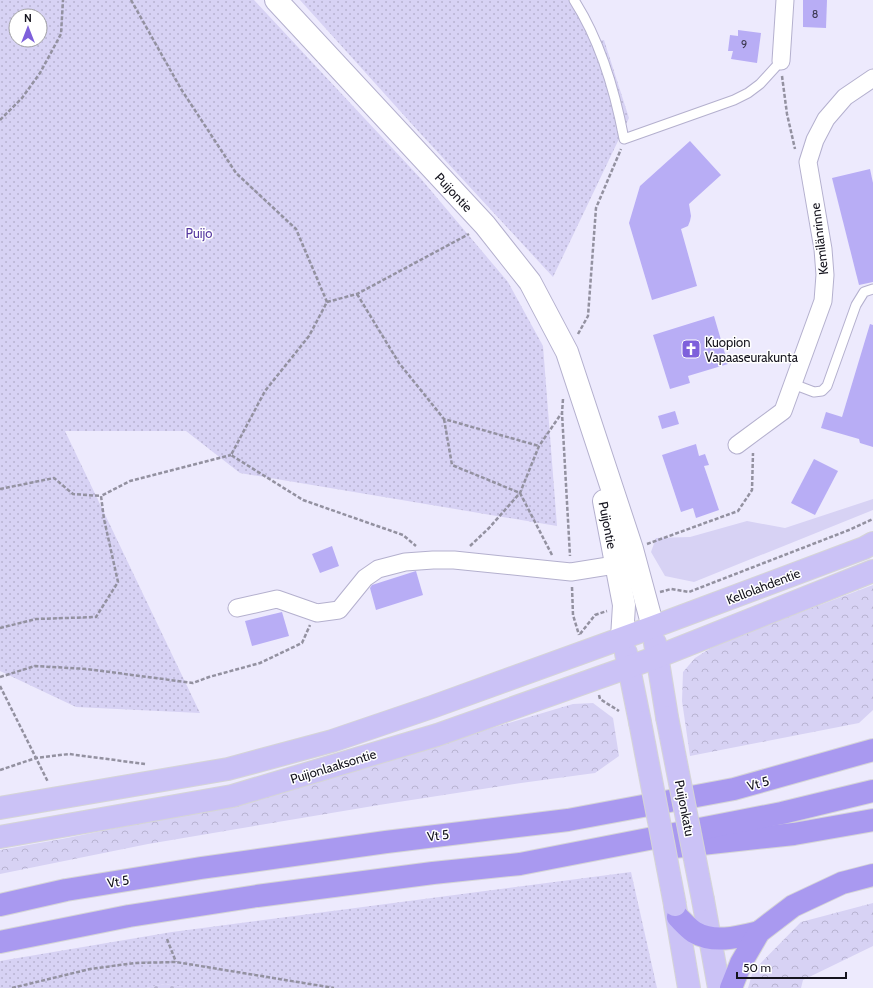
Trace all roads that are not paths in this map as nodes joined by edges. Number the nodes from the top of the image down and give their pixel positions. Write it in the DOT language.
graph roads {
  1 [pos="276,0"];
  2 [pos="574,0"];
  3 [pos="785,0"];
  4 [pos="780,61"];
  5 [pos="873,78"];
  6 [pos="873,289"];
  7 [pos="793,384"];
  8 [pos="738,445"];
  9 [pos="873,543"];
  10 [pos="628,558"];
  11 [pos="873,571"];
  12 [pos="237,608"];
  13 [pos="653,627"];
  14 [pos="622,638"];
  15 [pos="657,657"];
  16 [pos="630,666"];
  17 [pos="873,750"];
  18 [pos="873,791"];
  19 [pos="0,808"];
  20 [pos="873,820"];
  21 [pos="0,837"];
  22 [pos="520,864"];
  23 [pos="873,875"];
  24 [pos="0,904"];
  25 [pos="676,911"];
  26 [pos="759,932"];
  27 [pos="710,938"];
  28 [pos="0,942"];
  29 [pos="689,988"];
  30 [pos="719,988"];
  31 [pos="731,988"];
  1 -- 10 [label="street, Puijontie"];
  2 -- 4 [label="lane"];
  3 -- 4 [label="street"];
  5 -- 7 [label="street, Kemilänrinne"];
  6 -- 7 [label="lane"];
  7 -- 8 [label="street, Kemilänrinne"];
  9 -- 13 [label="main road, Kellolahdentie"];
  10 -- 12 [label="street"];
  10 -- 13 [label="street, Puijontie"];
  10 -- 14 [label="street, Puijontie"];
  11 -- 15 [label="main road, Kellolahdentie"];
  13 -- 14 [label="main road, Puijonlaaksontie"];
  13 -- 15 [label="main road, Puijonkatu"];
  14 -- 16 [label="main road"];
  14 -- 19 [label="main road, Puijonlaaksontie"];
  15 -- 16 [label="main road, Puijonlaaksontie"];
  15 -- 27 [label="main road, Puijonkatu, bridge"];
  16 -- 21 [label="main road, Puijonlaaksontie"];
  16 -- 25 [label="main road, bridge"];
  17 -- 24 [label="highway, Vt 5"];
  18 -- 22 [label="highway"];
  20 -- 22 [label="highway"];
  22 -- 28 [label="highway"];
  23 -- 26 [label="highway"];
  25 -- 27 [label="highway"];
  25 -- 29 [label="main road"];
  26 -- 27 [label="highway"];
  26 -- 31 [label="highway"];
  27 -- 30 [label="main road, Puijonkatu"];
}
